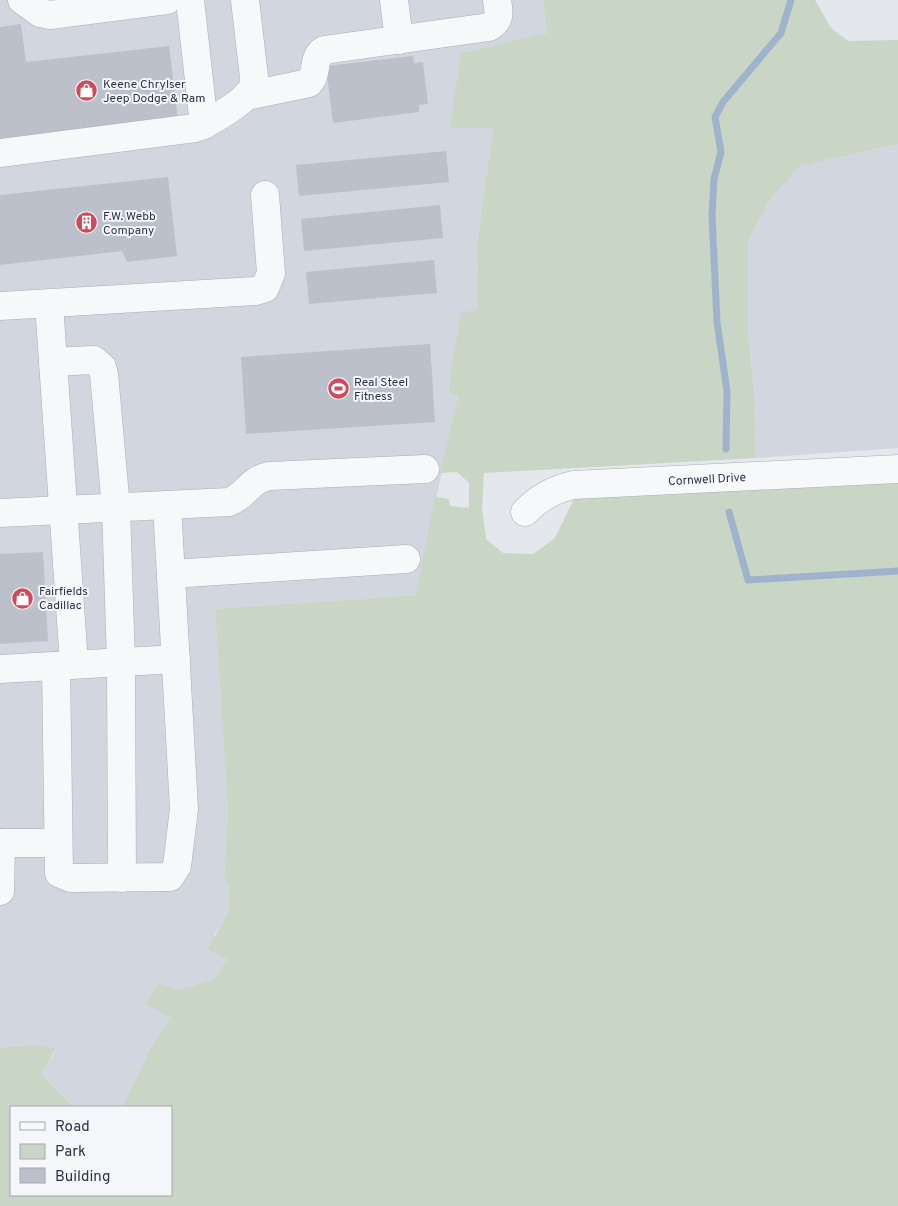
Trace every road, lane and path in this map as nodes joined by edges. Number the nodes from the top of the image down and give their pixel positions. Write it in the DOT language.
graph roads {
  1 [pos="22,0"];
  2 [pos="167,0"];
  3 [pos="190,0"];
  4 [pos="245,0"];
  5 [pos="394,0"];
  6 [pos="497,0"];
  7 [pos="399,40"];
  8 [pos="246,96"];
  9 [pos="204,125"];
  10 [pos="0,153"];
  11 [pos="266,195"];
  12 [pos="48,304"];
  13 [pos="0,306"];
  14 [pos="52,362"];
  15 [pos="425,469"];
  16 [pos="898,469"];
  17 [pos="167,505"];
  18 [pos="116,508"];
  19 [pos="63,510"];
  20 [pos="526,512"];
  21 [pos="0,513"];
  22 [pos="406,559"];
  23 [pos="171,574"];
  24 [pos="176,659"];
  25 [pos="121,662"];
  26 [pos="65,665"];
  27 [pos="0,669"];
  28 [pos="1,843"];
  29 [pos="57,843"];
  30 [pos="122,878"];
  31 [pos="0,881"];
  32 [pos="0,891"];
  1 -- 2 [label="street"];
  3 -- 9 [label="street"];
  4 -- 8 [label="street"];
  5 -- 7 [label="street"];
  6 -- 7 [label="street"];
  7 -- 8 [label="street"];
  8 -- 9 [label="street"];
  9 -- 10 [label="street"];
  11 -- 12 [label="street"];
  12 -- 13 [label="street"];
  12 -- 14 [label="street"];
  14 -- 18 [label="street"];
  14 -- 19 [label="street"];
  15 -- 17 [label="street"];
  16 -- 20 [label="street, Cornwell Drive"];
  17 -- 18 [label="street"];
  17 -- 23 [label="street"];
  18 -- 19 [label="street"];
  18 -- 25 [label="street"];
  19 -- 21 [label="street"];
  19 -- 26 [label="street"];
  22 -- 23 [label="street"];
  23 -- 24 [label="street"];
  24 -- 25 [label="street"];
  24 -- 30 [label="street"];
  25 -- 26 [label="street"];
  25 -- 30 [label="street"];
  26 -- 27 [label="street"];
  26 -- 29 [label="street"];
  28 -- 29 [label="street"];
  28 -- 31 [label="street"];
  29 -- 30 [label="street"];
  31 -- 32 [label="street"];
}
